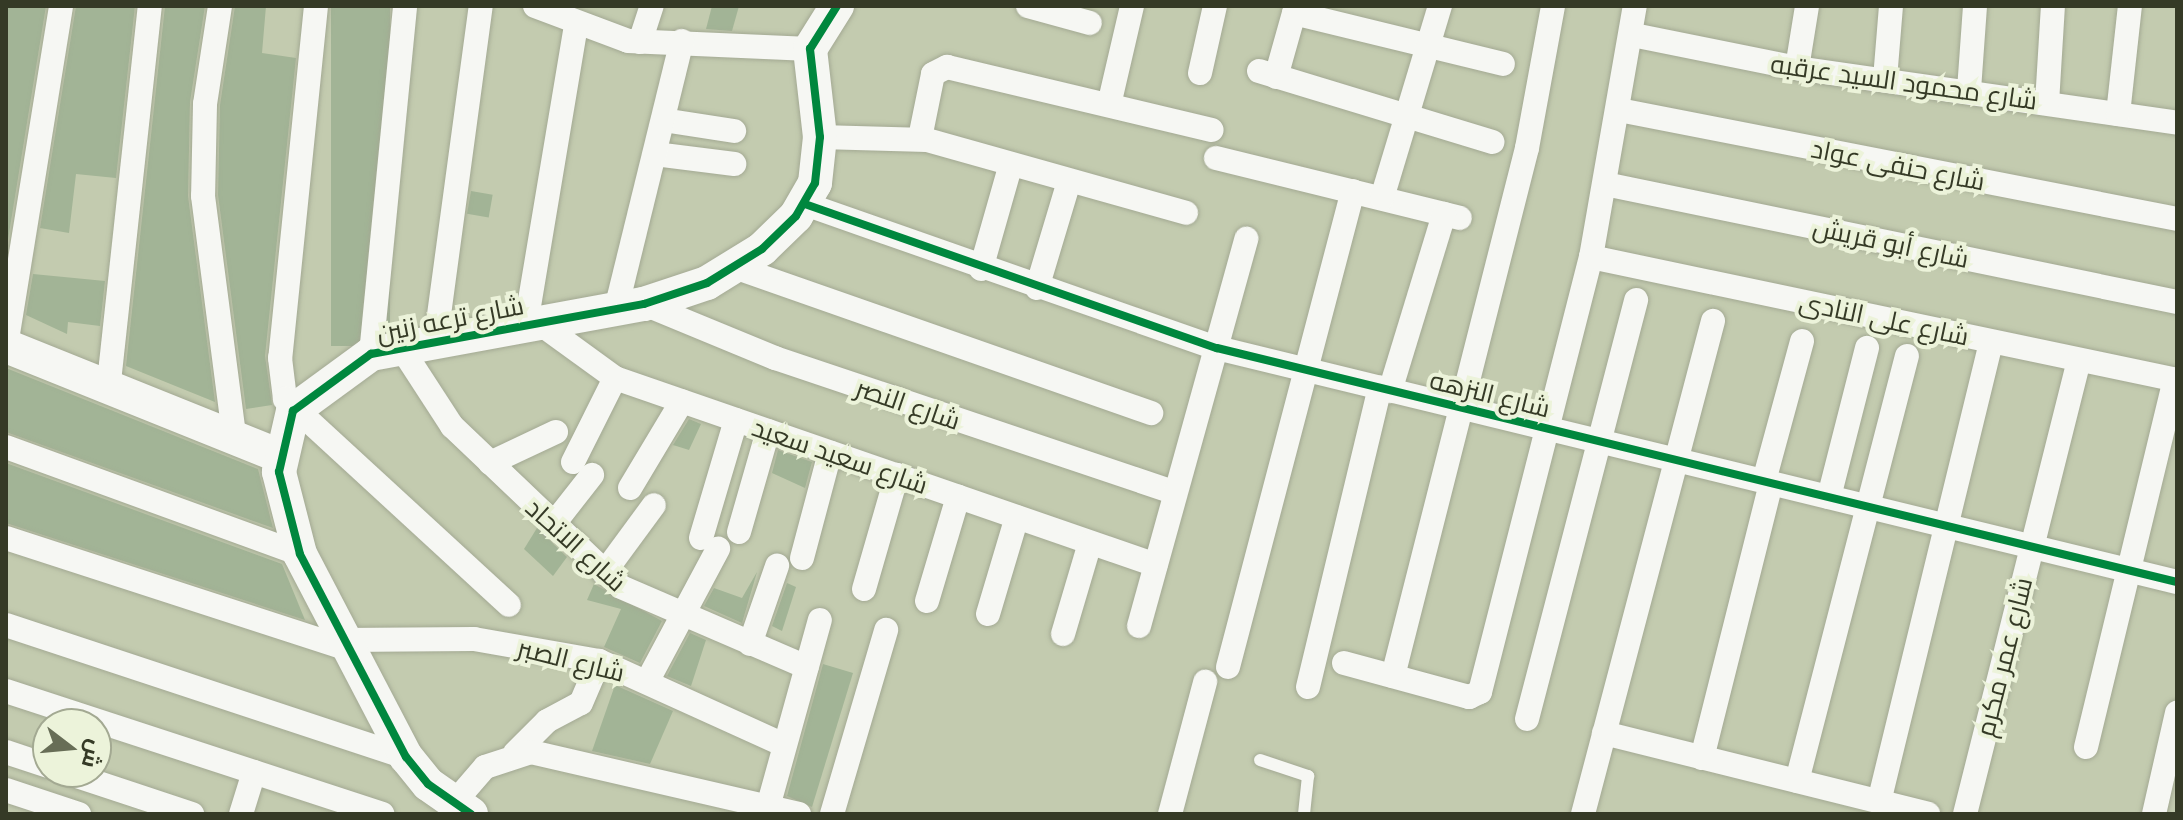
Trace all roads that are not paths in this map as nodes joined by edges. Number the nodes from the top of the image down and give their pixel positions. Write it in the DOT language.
graph roads {
  1 [pos="61,6"];
  2 [pos="150,6"];
  3 [pos="220,6"];
  4 [pos="316,6"];
  5 [pos="405,6"];
  6 [pos="481,6"];
  7 [pos="535,6"];
  8 [pos="652,6"];
  9 [pos="837,6"];
  10 [pos="1028,6"];
  11 [pos="1132,6"];
  12 [pos="1215,6"];
  13 [pos="1440,6"];
  14 [pos="1553,6"];
  15 [pos="1635,6"];
  16 [pos="1807,6"];
  17 [pos="1891,6"];
  18 [pos="1975,6"];
  19 [pos="2053,6"];
  20 [pos="2130,6"];
  21 [pos="1295,10"];
  22 [pos="574,19"];
  23 [pos="1090,23"];
  24 [pos="1633,35"];
  25 [pos="682,41"];
  26 [pos="640,42"];
  27 [pos="1428,46"];
  28 [pos="810,49"];
  29 [pos="1503,64"];
  30 [pos="1797,68"];
  31 [pos="1200,73"];
  32 [pos="1885,79"];
  33 [pos="1969,90"];
  34 [pos="2047,103"];
  35 [pos="1109,105"];
  36 [pos="1619,110"];
  37 [pos="2118,114"];
  38 [pos="1407,116"];
  39 [pos="663,120"];
  40 [pos="2177,123"];
  41 [pos="1212,130"];
  42 [pos="734,131"];
  43 [pos="820,137"];
  44 [pos="920,138"];
  45 [pos="1492,142"];
  46 [pos="655,154"];
  47 [pos="1216,158"];
  48 [pos="734,164"];
  49 [pos="1011,164"];
  50 [pos="1069,181"];
  51 [pos="1605,184"];
  52 [pos="1353,191"];
  53 [pos="1382,198"];
  54 [pos="805,204"];
  55 [pos="1186,213"];
  56 [pos="2177,219"];
  57 [pos="1246,239"];
  58 [pos="1591,257"];
  59 [pos="737,268"];
  60 [pos="981,269"];
  61 [pos="1037,288"];
  62 [pos="1636,300"];
  63 [pos="2177,302"];
  64 [pos="630,306"];
  65 [pos="1713,321"];
  66 [pos="532,323"];
  67 [pos="436,337"];
  68 [pos="1802,341"];
  69 [pos="1991,342"];
  70 [pos="6,346"];
  71 [pos="1217,348"];
  72 [pos="1867,348"];
  73 [pos="386,352"];
  74 [pos="1907,356"];
  75 [pos="2079,360"];
  76 [pos="1304,370"];
  77 [pos="615,378"];
  78 [pos="2176,380"];
  79 [pos="1385,389"];
  80 [pos="108,391"];
  81 [pos="682,401"];
  82 [pos="1465,409"];
  83 [pos="293,411"];
  84 [pos="1151,413"];
  85 [pos="736,420"];
  86 [pos="1549,429"];
  87 [pos="768,431"];
  88 [pos="556,432"];
  89 [pos="235,441"];
  90 [pos="1598,441"];
  91 [pos="6,447"];
  92 [pos="830,453"];
  93 [pos="280,456"];
  94 [pos="1677,460"];
  95 [pos="490,463"];
  96 [pos="897,475"];
  97 [pos="1767,482"];
  98 [pos="630,488"];
  99 [pos="1175,493"];
  100 [pos="958,497"];
  101 [pos="1829,497"];
  102 [pos="654,505"];
  103 [pos="1866,506"];
  104 [pos="1017,517"];
  105 [pos="552,526"];
  106 [pos="1947,526"];
  107 [pos="739,532"];
  108 [pos="6,538"];
  109 [pos="1090,543"];
  110 [pos="2032,546"];
  111 [pos="300,554"];
  112 [pos="802,558"];
  113 [pos="1156,565"];
  114 [pos="777,566"];
  115 [pos="2127,569"];
  116 [pos="604,573"];
  117 [pos="2177,582"];
  118 [pos="864,589"];
  119 [pos="927,601"];
  120 [pos="509,605"];
  121 [pos="988,614"];
  122 [pos="681,617"];
  123 [pos="820,620"];
  124 [pos="6,625"];
  125 [pos="1139,626"];
  126 [pos="886,630"];
  127 [pos="1063,634"];
  128 [pos="750,644"];
  129 [pos="345,645"];
  130 [pos="599,661"];
  131 [pos="1344,663"];
  132 [pos="807,667"];
  133 [pos="1228,667"];
  134 [pos="1393,676"];
  135 [pos="648,680"];
  136 [pos="1205,682"];
  137 [pos="1308,687"];
  138 [pos="6,691"];
  139 [pos="2177,713"];
  140 [pos="1527,719"];
  141 [pos="1604,733"];
  142 [pos="784,745"];
  143 [pos="2086,747"];
  144 [pos="6,752"];
  145 [pos="515,753"];
  146 [pos="406,757"];
  147 [pos="1702,758"];
  148 [pos="1260,760"];
  149 [pos="32,761"];
  150 [pos="254,772"];
  151 [pos="1797,781"];
  152 [pos="112,788"];
  153 [pos="6,790"];
  154 [pos="1879,802"];
  155 [pos="451,807"];
  156 [pos="768,807"];
  157 [pos="79,814"];
  158 [pos="192,814"];
  159 [pos="241,814"];
  160 [pos="382,814"];
  161 [pos="799,814"];
  162 [pos="832,814"];
  163 [pos="1170,814"];
  164 [pos="1304,814"];
  165 [pos="1583,814"];
  166 [pos="1928,814"];
  167 [pos="1965,814"];
  168 [pos="2154,814"];
  1 -- 70 [label="street"];
  2 -- 80 [label="street"];
  3 -- 89 [label="street"];
  4 -- 83 [label="street"];
  5 -- 73 [label="street"];
  6 -- 67 [label="street"];
  7 -- 22 [label="street"];
  8 -- 26 [label="street"];
  9 -- 28 [label="street"];
  10 -- 23 [label="street"];
  11 -- 35 [label="street"];
  12 -- 31 [label="street"];
  13 -- 27 [label="street"];
  14 -- 82 [label="street"];
  15 -- 24 [label="street"];
  16 -- 30 [label="street"];
  17 -- 32 [label="street"];
  18 -- 33 [label="street"];
  19 -- 34 [label="street"];
  20 -- 37 [label="street"];
  21 -- 27 [label="street"];
  21 -- 38 [label="street"];
  22 -- 26 [label="street"];
  22 -- 66 [label="street"];
  24 -- 30 [label="street, شارع محمود السيد عرقبه"];
  24 -- 36 [label="street"];
  25 -- 26 [label="street"];
  25 -- 28 [label="street"];
  25 -- 39 [label="street"];
  27 -- 29 [label="street"];
  27 -- 38 [label="street"];
  28 -- 43 [label="street"];
  30 -- 32 [label="street, شارع محمود السيد عرقبه"];
  32 -- 33 [label="street, شارع محمود السيد عرقبه"];
  33 -- 34 [label="street, شارع محمود السيد عرقبه"];
  34 -- 37 [label="street, شارع محمود السيد عرقبه"];
  35 -- 41 [label="street"];
  35 -- 44 [label="street"];
  36 -- 51 [label="street"];
  36 -- 56 [label="street, شارع حنفى عواد"];
  37 -- 40 [label="street, شارع محمود السيد عرقبه"];
  38 -- 45 [label="street"];
  38 -- 53 [label="street"];
  39 -- 42 [label="street"];
  39 -- 46 [label="street"];
  43 -- 44 [label="street"];
  43 -- 54 [label="street"];
  44 -- 49 [label="street"];
  46 -- 48 [label="street"];
  46 -- 64 [label="street"];
  47 -- 52 [label="street"];
  49 -- 50 [label="street"];
  49 -- 60 [label="street"];
  50 -- 55 [label="street"];
  50 -- 61 [label="street"];
  51 -- 58 [label="street"];
  51 -- 63 [label="street, شارع أبو قريش"];
  52 -- 53 [label="street"];
  52 -- 76 [label="street"];
  53 -- 79 [label="street"];
  54 -- 59 [label="street, شارع ترعه زنين"];
  54 -- 60 [label="street, شارع النزهه"];
  57 -- 71 [label="street"];
  58 -- 69 [label="street, شارع على النادى"];
  58 -- 86 [label="street"];
  59 -- 64 [label="street, شارع ترعه زنين"];
  59 -- 84 [label="street"];
  60 -- 61 [label="street, شارع النزهه"];
  61 -- 71 [label="street, شارع النزهه"];
  62 -- 90 [label="street"];
  64 -- 66 [label="street, شارع ترعه زنين"];
  64 -- 99 [label="street, شارع النصر"];
  65 -- 94 [label="street"];
  66 -- 67 [label="street, شارع ترعه زنين"];
  66 -- 77 [label="street, شارع سعيد سعيد"];
  67 -- 73 [label="street, شارع ترعه زنين"];
  68 -- 97 [label="street"];
  69 -- 75 [label="street, شارع على النادى"];
  69 -- 106 [label="street"];
  70 -- 80 [label="street"];
  71 -- 76 [label="street, شارع النزهه"];
  71 -- 99 [label="street"];
  72 -- 101 [label="street"];
  73 -- 83 [label="street, شارع ترعه زنين"];
  73 -- 95 [label="street, شارع الاتحاد"];
  74 -- 103 [label="street"];
  75 -- 78 [label="street, شارع على النادى"];
  75 -- 110 [label="street, شارع عمر مكرم"];
  76 -- 79 [label="street, شارع النزهه"];
  76 -- 133 [label="street"];
  77 -- 81 [label="street, شارع سعيد سعيد"];
  77 -- 105 [label="street"];
  78 -- 115 [label="street"];
  79 -- 82 [label="street, شارع النزهه"];
  79 -- 137 [label="street"];
  80 -- 89 [label="street"];
  81 -- 85 [label="street, شارع سعيد سعيد"];
  81 -- 98 [label="street"];
  82 -- 86 [label="street, شارع النزهه"];
  82 -- 134 [label="street"];
  83 -- 93 [label="street"];
  83 -- 120 [label="street"];
  85 -- 87 [label="street, شارع سعيد سعيد"];
  85 -- 122 [label="street"];
  86 -- 90 [label="street, شارع النزهه"];
  86 -- 134 [label="street"];
  87 -- 92 [label="street, شارع سعيد سعيد"];
  87 -- 107 [label="street"];
  88 -- 95 [label="street"];
  89 -- 93 [label="street"];
  90 -- 94 [label="street, شارع النزهه"];
  90 -- 140 [label="street"];
  91 -- 111 [label="street"];
  92 -- 96 [label="street, شارع سعيد سعيد"];
  92 -- 112 [label="street"];
  93 -- 111 [label="street"];
  94 -- 97 [label="street, شارع النزهه"];
  94 -- 141 [label="street"];
  95 -- 105 [label="street, شارع الاتحاد"];
  96 -- 100 [label="street, شارع سعيد سعيد"];
  96 -- 118 [label="street"];
  97 -- 101 [label="street, شارع النزهه"];
  97 -- 147 [label="street"];
  99 -- 113 [label="street"];
  100 -- 104 [label="street, شارع سعيد سعيد"];
  100 -- 119 [label="street"];
  101 -- 103 [label="street, شارع النزهه"];
  102 -- 116 [label="street"];
  103 -- 106 [label="street, شارع النزهه"];
  103 -- 151 [label="street"];
  104 -- 109 [label="street, شارع سعيد سعيد"];
  104 -- 121 [label="street"];
  105 -- 116 [label="street, شارع الاتحاد"];
  106 -- 110 [label="street, شارع النزهه"];
  106 -- 154 [label="street"];
  108 -- 129 [label="street, شارع الصبر"];
  109 -- 113 [label="street, شارع سعيد سعيد"];
  109 -- 127 [label="street"];
  110 -- 115 [label="street, شارع النزهه"];
  110 -- 167 [label="street, شارع عمر مكرم"];
  111 -- 129 [label="street"];
  113 -- 125 [label="street"];
  114 -- 128 [label="street"];
  115 -- 117 [label="street, شارع النزهه"];
  115 -- 143 [label="street"];
  116 -- 122 [label="street, شارع الاتحاد"];
  122 -- 128 [label="street, شارع الاتحاد"];
  122 -- 135 [label="street"];
  123 -- 132 [label="street"];
  124 -- 146 [label="street"];
  126 -- 162 [label="street"];
  128 -- 132 [label="street, شارع الاتحاد"];
  129 -- 130 [label="street, شارع الصبر"];
  129 -- 146 [label="street"];
  130 -- 135 [label="street, شارع الصبر"];
  130 -- 145 [label="street"];
  131 -- 134 [label="street"];
  132 -- 142 [label="street"];
  135 -- 142 [label="street, شارع الصبر"];
  136 -- 163 [label="street"];
  138 -- 150 [label="street"];
  139 -- 168 [label="street"];
  141 -- 147 [label="street"];
  141 -- 165 [label="street"];
  142 -- 156 [label="street"];
  144 -- 149 [label="street"];
  145 -- 155 [label="street"];
  145 -- 156 [label="street"];
  146 -- 155 [label="street"];
  147 -- 151 [label="street"];
  148 -- 164 [label="lane"];
  150 -- 159 [label="street"];
  150 -- 160 [label="street"];
  151 -- 154 [label="street"];
  152 -- 158 [label="street"];
  153 -- 157 [label="street"];
  154 -- 166 [label="street"];
  156 -- 161 [label="street"];
}
